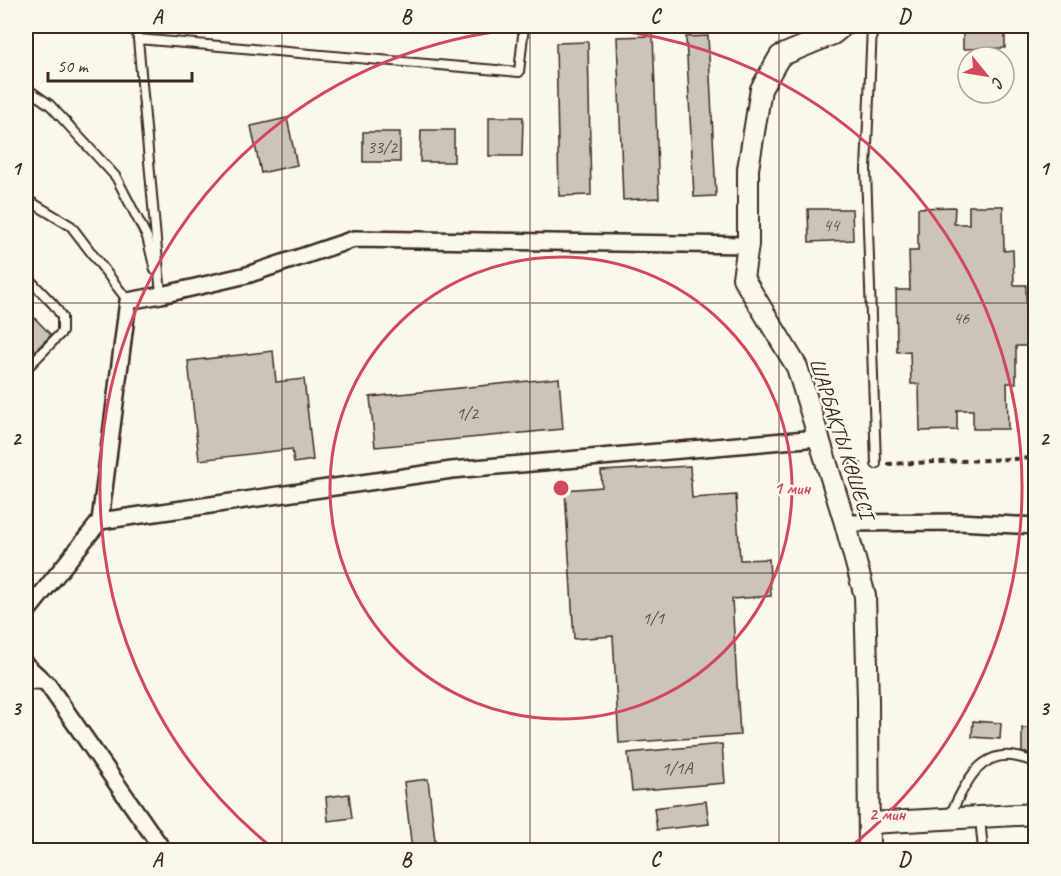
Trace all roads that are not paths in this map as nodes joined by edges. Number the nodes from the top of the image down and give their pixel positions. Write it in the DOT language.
graph roads {
  1 [pos="135,26"];
  2 [pos="524,26"];
  3 [pos="813,26"];
  4 [pos="872,26"];
  5 [pos="838,30"];
  6 [pos="138,39"];
  7 [pos="26,88"];
  8 [pos="26,199"];
  9 [pos="748,245"];
  10 [pos="26,276"];
  11 [pos="161,295"];
  12 [pos="128,301"];
  13 [pos="26,369"];
  14 [pos="818,438"];
  15 [pos="876,464"];
  16 [pos="100,521"];
  17 [pos="845,523"];
  18 [pos="1035,526"];
  19 [pos="26,613"];
  20 [pos="26,665"];
  21 [pos="26,684"];
  22 [pos="48,685"];
  23 [pos="1035,762"];
  24 [pos="1035,814"];
  25 [pos="980,816"];
  26 [pos="949,818"];
  27 [pos="870,823"];
  28 [pos="163,850"];
  29 [pos="869,850"];
  30 [pos="982,850"];
  1 -- 6 [label="lane"];
  2 -- 6 [label="lane"];
  3 -- 5 [label="lane"];
  4 -- 15 [label="lane"];
  5 -- 9 [label="street, ШАРБАҚТЫ КӨШЕСІ"];
  6 -- 11 [label="lane"];
  7 -- 11 [label="lane"];
  8 -- 12 [label="lane"];
  9 -- 11 [label="street"];
  9 -- 14 [label="street, ШАРБАҚТЫ КӨШЕСІ"];
  10 -- 13 [label="lane"];
  11 -- 12 [label="street"];
  12 -- 16 [label="street"];
  14 -- 16 [label="street"];
  14 -- 17 [label="street, ШАРБАҚТЫ КӨШЕСІ"];
  16 -- 19 [label="street"];
  17 -- 18 [label="street"];
  17 -- 27 [label="street, ШАРБАҚТЫ КӨШЕСІ"];
  20 -- 22 [label="street"];
  21 -- 22 [label="lane"];
  22 -- 28 [label="street"];
  23 -- 26 [label="lane"];
  24 -- 25 [label="street"];
  25 -- 26 [label="street"];
  25 -- 30 [label="lane"];
  26 -- 27 [label="street"];
  27 -- 29 [label="street, ШАРБАҚТЫ КӨШЕСІ"];
}
